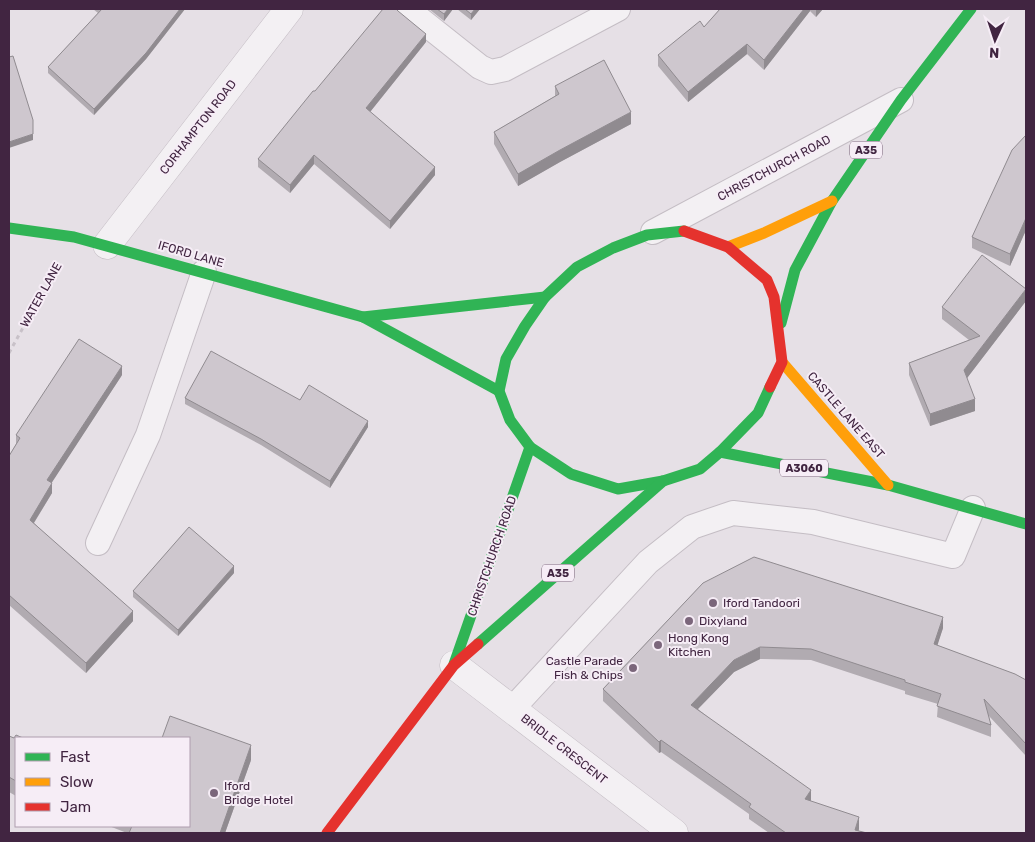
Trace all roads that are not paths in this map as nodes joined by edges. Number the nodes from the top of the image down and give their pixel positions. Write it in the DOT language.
graph roads {
  1 [pos="289,9"];
  2 [pos="407,9"];
  3 [pos="618,9"];
  4 [pos="970,9"];
  5 [pos="901,100"];
  6 [pos="832,202"];
  7 [pos="9,228"];
  8 [pos="647,235"];
  9 [pos="107,245"];
  10 [pos="728,247"];
  11 [pos="204,272"];
  12 [pos="545,297"];
  13 [pos="364,317"];
  14 [pos="779,329"];
  15 [pos="782,362"];
  16 [pos="499,391"];
  17 [pos="530,447"];
  18 [pos="720,452"];
  19 [pos="663,481"];
  20 [pos="888,485"];
  21 [pos="974,508"];
  22 [pos="1026,524"];
  23 [pos="98,543"];
  24 [pos="454,665"];
  25 [pos="512,709"];
  26 [pos="327,833"];
  27 [pos="674,833"];
  1 -- 9 [label="street, CORHAMPTON ROAD"];
  2 -- 3 [label="lane"];
  4 -- 5 [label="main road, CHRISTCHURCH ROAD / A35"];
  5 -- 6 [label="main road, CHRISTCHURCH ROAD / A35"];
  5 -- 8 [label="lane, CHRISTCHURCH ROAD / A35"];
  6 -- 10 [label="main road"];
  6 -- 14 [label="main road, CHRISTCHURCH ROAD / A35"];
  7 -- 9 [label="main road, IFORD LANE"];
  8 -- 10 [label="main road"];
  8 -- 12 [label="main road"];
  9 -- 11 [label="main road, IFORD LANE"];
  10 -- 14 [label="main road"];
  11 -- 13 [label="main road, IFORD LANE"];
  11 -- 23 [label="lane"];
  12 -- 13 [label="main road, IFORD LANE"];
  12 -- 16 [label="main road"];
  13 -- 16 [label="main road, IFORD LANE"];
  14 -- 15 [label="main road"];
  15 -- 18 [label="main road"];
  15 -- 20 [label="main road, CASTLE LANE EAST"];
  16 -- 17 [label="main road"];
  17 -- 19 [label="main road"];
  17 -- 24 [label="main road, CHRISTCHURCH ROAD / A35"];
  18 -- 19 [label="main road"];
  18 -- 20 [label="main road, A3060"];
  19 -- 24 [label="main road, CHRISTCHURCH ROAD / A35"];
  20 -- 21 [label="main road, A3060"];
  21 -- 22 [label="main road, A3060"];
  21 -- 25 [label="lane"];
  24 -- 25 [label="street, BRIDLE CRESCENT"];
  24 -- 26 [label="main road, CHRISTCHURCH ROAD / A35"];
  25 -- 27 [label="street, BRIDLE CRESCENT"];
}
